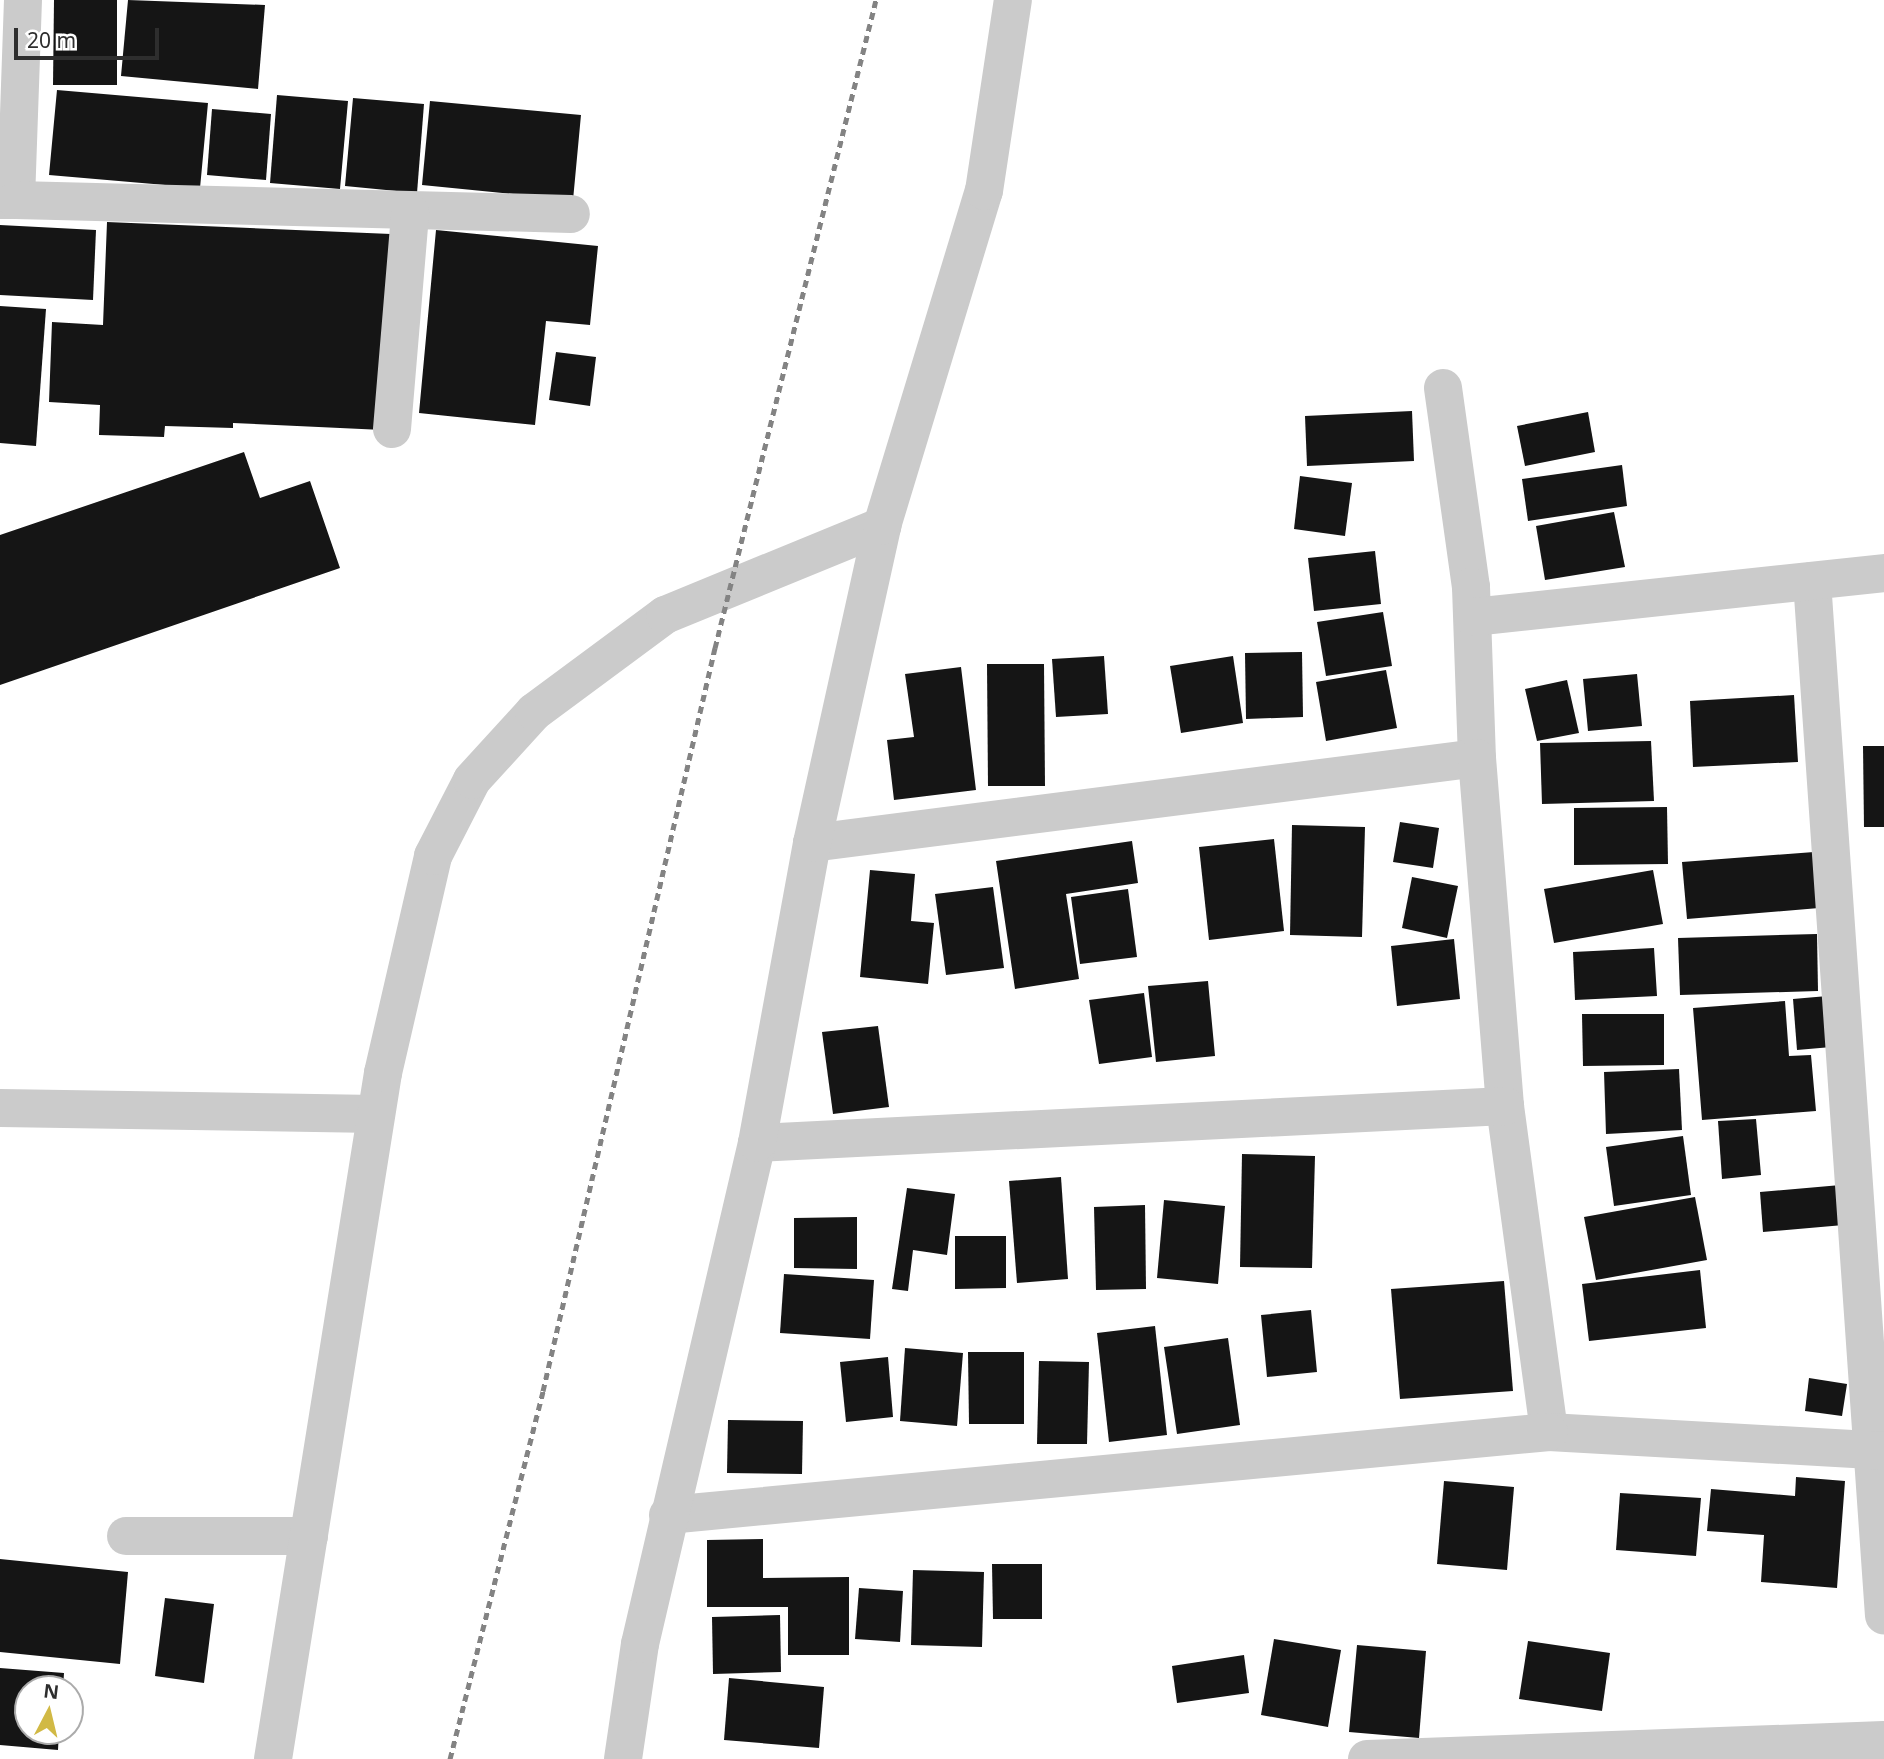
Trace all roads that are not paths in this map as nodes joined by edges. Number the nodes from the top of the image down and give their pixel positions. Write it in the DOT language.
graph roads {
  1 [pos="23,0"];
  2 [pos="1013,0"];
  3 [pos="8,200"];
  4 [pos="410,213"];
  5 [pos="571,214"];
  6 [pos="1443,388"];
  7 [pos="393,429"];
  8 [pos="882,526"];
  9 [pos="1884,573"];
  10 [pos="1812,581"];
  11 [pos="1473,617"];
  12 [pos="1477,758"];
  13 [pos="812,843"];
  14 [pos="1505,1106"];
  15 [pos="0,1108"];
  16 [pos="376,1114"];
  17 [pos="757,1143"];
  18 [pos="1549,1432"];
  19 [pos="1880,1451"];
  20 [pos="668,1515"];
  21 [pos="127,1536"];
  22 [pos="309,1536"];
  23 [pos="1884,1615"];
  24 [pos="1884,1741"];
  25 [pos="273,1759"];
  26 [pos="623,1759"];
  27 [pos="1367,1759"];
  1 -- 3 [label="street"];
  2 -- 8 [label="street"];
  3 -- 4 [label="street"];
  4 -- 5 [label="street"];
  4 -- 7 [label="street"];
  6 -- 11 [label="street"];
  8 -- 13 [label="street"];
  8 -- 16 [label="street"];
  9 -- 10 [label="street"];
  10 -- 11 [label="street"];
  10 -- 19 [label="street"];
  11 -- 12 [label="street"];
  12 -- 13 [label="street"];
  12 -- 14 [label="street"];
  13 -- 17 [label="street"];
  14 -- 17 [label="street"];
  14 -- 18 [label="street"];
  15 -- 16 [label="street"];
  16 -- 22 [label="street"];
  17 -- 20 [label="street"];
  18 -- 19 [label="street"];
  18 -- 20 [label="street"];
  19 -- 23 [label="street"];
  20 -- 26 [label="street"];
  21 -- 22 [label="street"];
  22 -- 25 [label="street"];
  24 -- 27 [label="street"];
}
